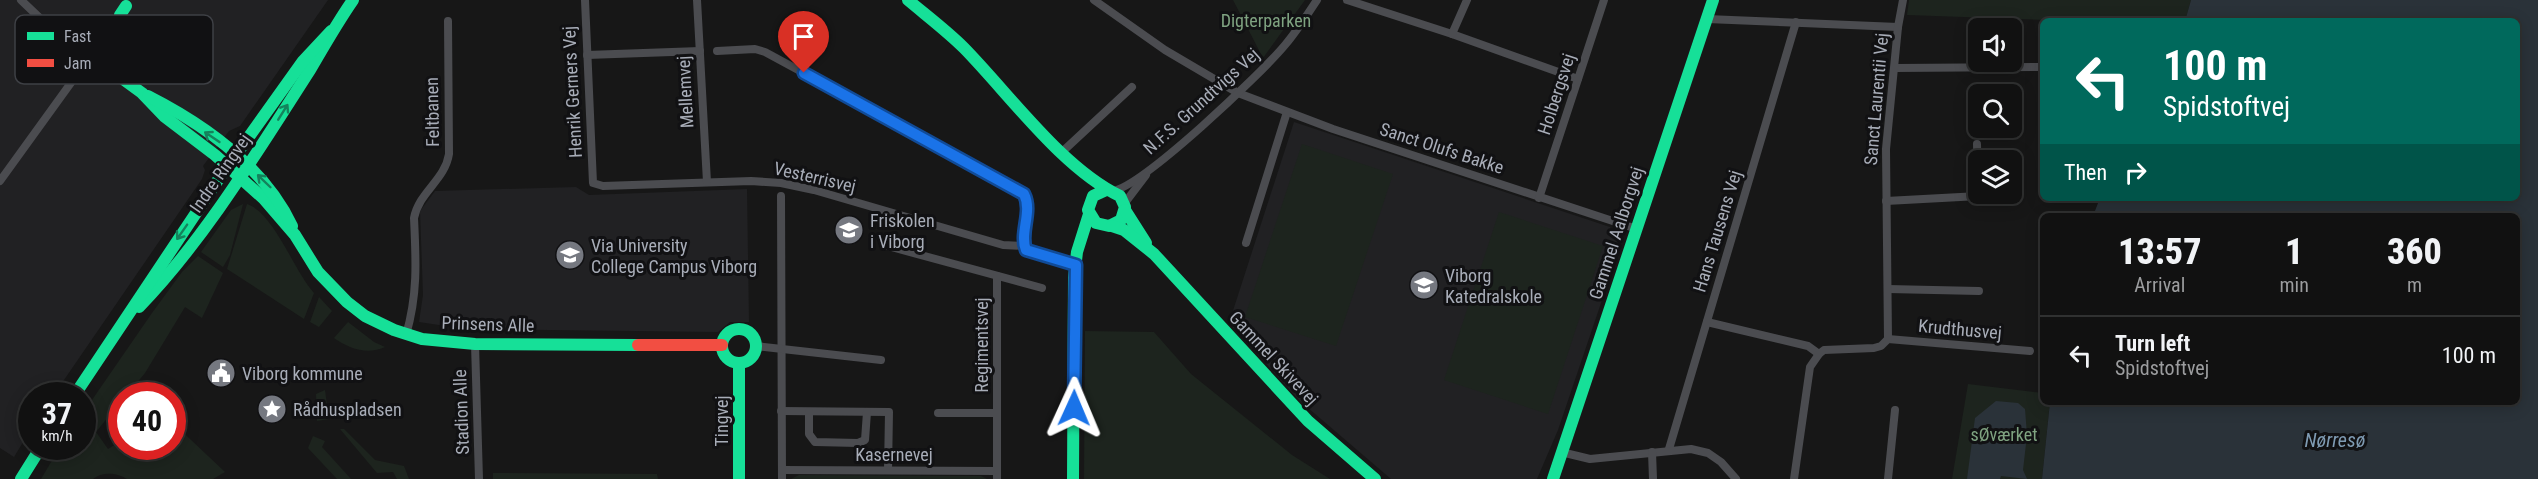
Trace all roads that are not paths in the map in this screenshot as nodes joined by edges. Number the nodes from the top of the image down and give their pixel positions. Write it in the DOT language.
graph roads {
  1 [pos="21,0"];
  2 [pos="353,0"];
  3 [pos="585,0"];
  4 [pos="697,0"];
  5 [pos="908,0"];
  6 [pos="1094,0"];
  7 [pos="1317,0"];
  8 [pos="1347,0"];
  9 [pos="1467,0"];
  10 [pos="1604,0"];
  11 [pos="1713,0"];
  12 [pos="1903,0"];
  13 [pos="37,15"];
  14 [pos="1707,19"];
  15 [pos="448,21"];
  16 [pos="1797,22"];
  17 [pos="1898,27"];
  18 [pos="331,31"];
  19 [pos="1452,34"];
  20 [pos="700,51"];
  21 [pos="717,51"];
  22 [pos="587,55"];
  23 [pos="2040,67"];
  24 [pos="1895,68"];
  25 [pos="1578,79"];
  26 [pos="69,84"];
  27 [pos="130,84"];
  28 [pos="1132,87"];
  29 [pos="142,93"];
  30 [pos="1238,93"];
  31 [pos="1287,112"];
  32 [pos="1977,144"];
  33 [pos="1977,150"];
  34 [pos="1062,152"];
  35 [pos="236,156"];
  36 [pos="1072,164"];
  37 [pos="248,166"];
  38 [pos="228,167"];
  39 [pos="1150,170"];
  40 [pos="239,177"];
  41 [pos="0,182"];
  42 [pos="707,182"];
  43 [pos="593,183"];
  44 [pos="1109,191"];
  45 [pos="782,196"];
  46 [pos="1968,197"];
  47 [pos="1539,198"];
  48 [pos="1090,200"];
  49 [pos="1886,201"];
  50 [pos="1125,207"];
  51 [pos="1089,214"];
  52 [pos="1107,226"];
  53 [pos="1637,229"];
  54 [pos="295,235"];
  55 [pos="1246,243"];
  56 [pos="884,245"];
  57 [pos="1024,246"];
  58 [pos="1154,254"];
  59 [pos="1076,265"];
  60 [pos="997,276"];
  61 [pos="1042,288"];
  62 [pos="1888,289"];
  63 [pos="1979,291"];
  64 [pos="1707,322"];
  65 [pos="122,325"];
  66 [pos="406,335"];
  67 [pos="1888,339"];
  68 [pos="475,344"];
  69 [pos="722,345"];
  70 [pos="756,346"];
  71 [pos="782,347"];
  72 [pos="2030,351"];
  73 [pos="1819,354"];
  74 [pos="881,360"];
  75 [pos="739,363"];
  76 [pos="83,382"];
  77 [pos="1895,410"];
  78 [pos="781,411"];
  79 [pos="809,412"];
  80 [pos="867,412"];
  81 [pos="938,413"];
  82 [pos="997,413"];
  83 [pos="1669,449"];
  84 [pos="1652,452"];
  85 [pos="1561,453"];
  86 [pos="33,460"];
  87 [pos="888,470"];
  88 [pos="782,475"];
  89 [pos="997,475"];
  90 [pos="21,479"];
  91 [pos="479,479"];
  92 [pos="739,479"];
  93 [pos="1073,479"];
  94 [pos="1375,479"];
  95 [pos="1553,479"];
  96 [pos="1653,479"];
  97 [pos="1736,479"];
  98 [pos="1794,479"];
  99 [pos="1888,479"];
  1 -- 13 [label="street"];
  2 -- 18 [label="street, Indre Ringvej"];
  3 -- 22 [label="street, Henrik Gerners Vej"];
  4 -- 20 [label="street, Mellemvej"];
  5 -- 34 [label="street"];
  6 -- 30 [label="street, Sanct Olufs Bakke"];
  7 -- 30 [label="street, N.F.S. Grundtvigs Vej"];
  8 -- 19 [label="street"];
  9 -- 19 [label="street"];
  10 -- 25 [label="street, Holbergsvej"];
  11 -- 14 [label="street, Gammel Aalborgvej"];
  12 -- 17 [label="street, Sanct Laurentii Vej"];
  14 -- 16 [label="street"];
  14 -- 53 [label="street, Gammel Aalborgvej"];
  15 -- 66 [label="street, Feltbanen"];
  16 -- 17 [label="street"];
  16 -- 64 [label="street, Hans Tausens Vej"];
  17 -- 24 [label="street, Sanct Laurentii Vej"];
  18 -- 35 [label="street, Indre Ringvej"];
  37 -- 18 [label="street, Indre Ringvej, one-way"];
  19 -- 25 [label="street"];
  20 -- 22 [label="street"];
  20 -- 42 [label="street, Mellemvej"];
  21 -- 57 [label="street"];
  22 -- 43 [label="street, Henrik Gerners Vej"];
  23 -- 24 [label="street"];
  24 -- 49 [label="street, Sanct Laurentii Vej"];
  25 -- 47 [label="street, Holbergsvej"];
  26 -- 41 [label="street"];
  27 -- 29 [label="street"];
  28 -- 34 [label="street"];
  35 -- 29 [label="street, Prinsens Alle, one-way"];
  29 -- 38 [label="street, Prinsens Alle"];
  30 -- 31 [label="street, Sanct Olufs Bakke"];
  30 -- 39 [label="street, N.F.S. Grundtvigs Vej"];
  31 -- 47 [label="street, Sanct Olufs Bakke"];
  31 -- 55 [label="street"];
  32 -- 33 [label="street"];
  34 -- 36 [label="street"];
  35 -- 37 [label="street, Prinsens Alle"];
  35 -- 38 [label="street, Indre Ringvej"];
  36 -- 44 [label="street"];
  36 -- 48 [label="street"];
  37 -- 40 [label="street, Indre Ringvej"];
  54 -- 37 [label="street, Prinsens Alle, one-way"];
  38 -- 40 [label="street, Prinsens Alle"];
  38 -- 65 [label="street, Indre Ringvej, one-way"];
  39 -- 44 [label="street, N.F.S. Grundtvigs Vej"];
  39 -- 50 [label="street, N.F.S. Grundtvigs Vej"];
  40 -- 54 [label="street, Prinsens Alle"];
  40 -- 65 [label="street, Indre Ringvej"];
  42 -- 43 [label="street, Vesterrisvej"];
  42 -- 57 [label="street, Vesterrisvej"];
  44 -- 48 [label="street"];
  44 -- 50 [label="street"];
  45 -- 71 [label="street"];
  46 -- 49 [label="street"];
  47 -- 53 [label="street, Sanct Olufs Bakke"];
  48 -- 51 [label="street"];
  49 -- 62 [label="street, Sanct Laurentii Vej"];
  50 -- 52 [label="street"];
  50 -- 58 [label="street, Gammel Skivevej"];
  51 -- 52 [label="street"];
  51 -- 59 [label="street"];
  52 -- 58 [label="street, Gammel Skivevej"];
  52 -- 59 [label="street"];
  53 -- 85 [label="street, Gammel Aalborgvej"];
  54 -- 66 [label="street, Prinsens Alle"];
  56 -- 60 [label="street, Regimentsvej"];
  57 -- 59 [label="street, Vesterrisvej"];
  58 -- 94 [label="street, Gammel Skivevej"];
  59 -- 93 [label="street"];
  60 -- 61 [label="street, Regimentsvej"];
  60 -- 82 [label="street, Regimentsvej"];
  62 -- 63 [label="street"];
  62 -- 67 [label="street, Sanct Laurentii Vej"];
  64 -- 73 [label="street"];
  64 -- 83 [label="street, Hans Tausens Vej"];
  65 -- 76 [label="street, Indre Ringvej"];
  66 -- 68 [label="street, Prinsens Alle"];
  67 -- 72 [label="street, Krudthusvej"];
  67 -- 73 [label="street"];
  68 -- 69 [label="street, Prinsens Alle"];
  68 -- 91 [label="street, Stadion Alle"];
  69 -- 70 [label="street"];
  69 -- 75 [label="street"];
  70 -- 71 [label="street"];
  70 -- 75 [label="street"];
  71 -- 74 [label="street"];
  71 -- 78 [label="street"];
  73 -- 98 [label="street"];
  75 -- 92 [label="street, Tingvej"];
  77 -- 99 [label="street"];
  78 -- 79 [label="street"];
  78 -- 88 [label="street"];
  79 -- 80 [label="street"];
  79 -- 80 [label="street"];
  80 -- 87 [label="street"];
  81 -- 82 [label="street, Regimentsvej"];
  82 -- 89 [label="street, Regimentsvej"];
  83 -- 84 [label="street"];
  83 -- 97 [label="street"];
  84 -- 85 [label="street"];
  84 -- 96 [label="street"];
  85 -- 95 [label="street, Gammel Aalborgvej"];
  86 -- 90 [label="street"];
  87 -- 88 [label="street, Kasernevej"];
  87 -- 89 [label="street, Kasernevej"];
}
